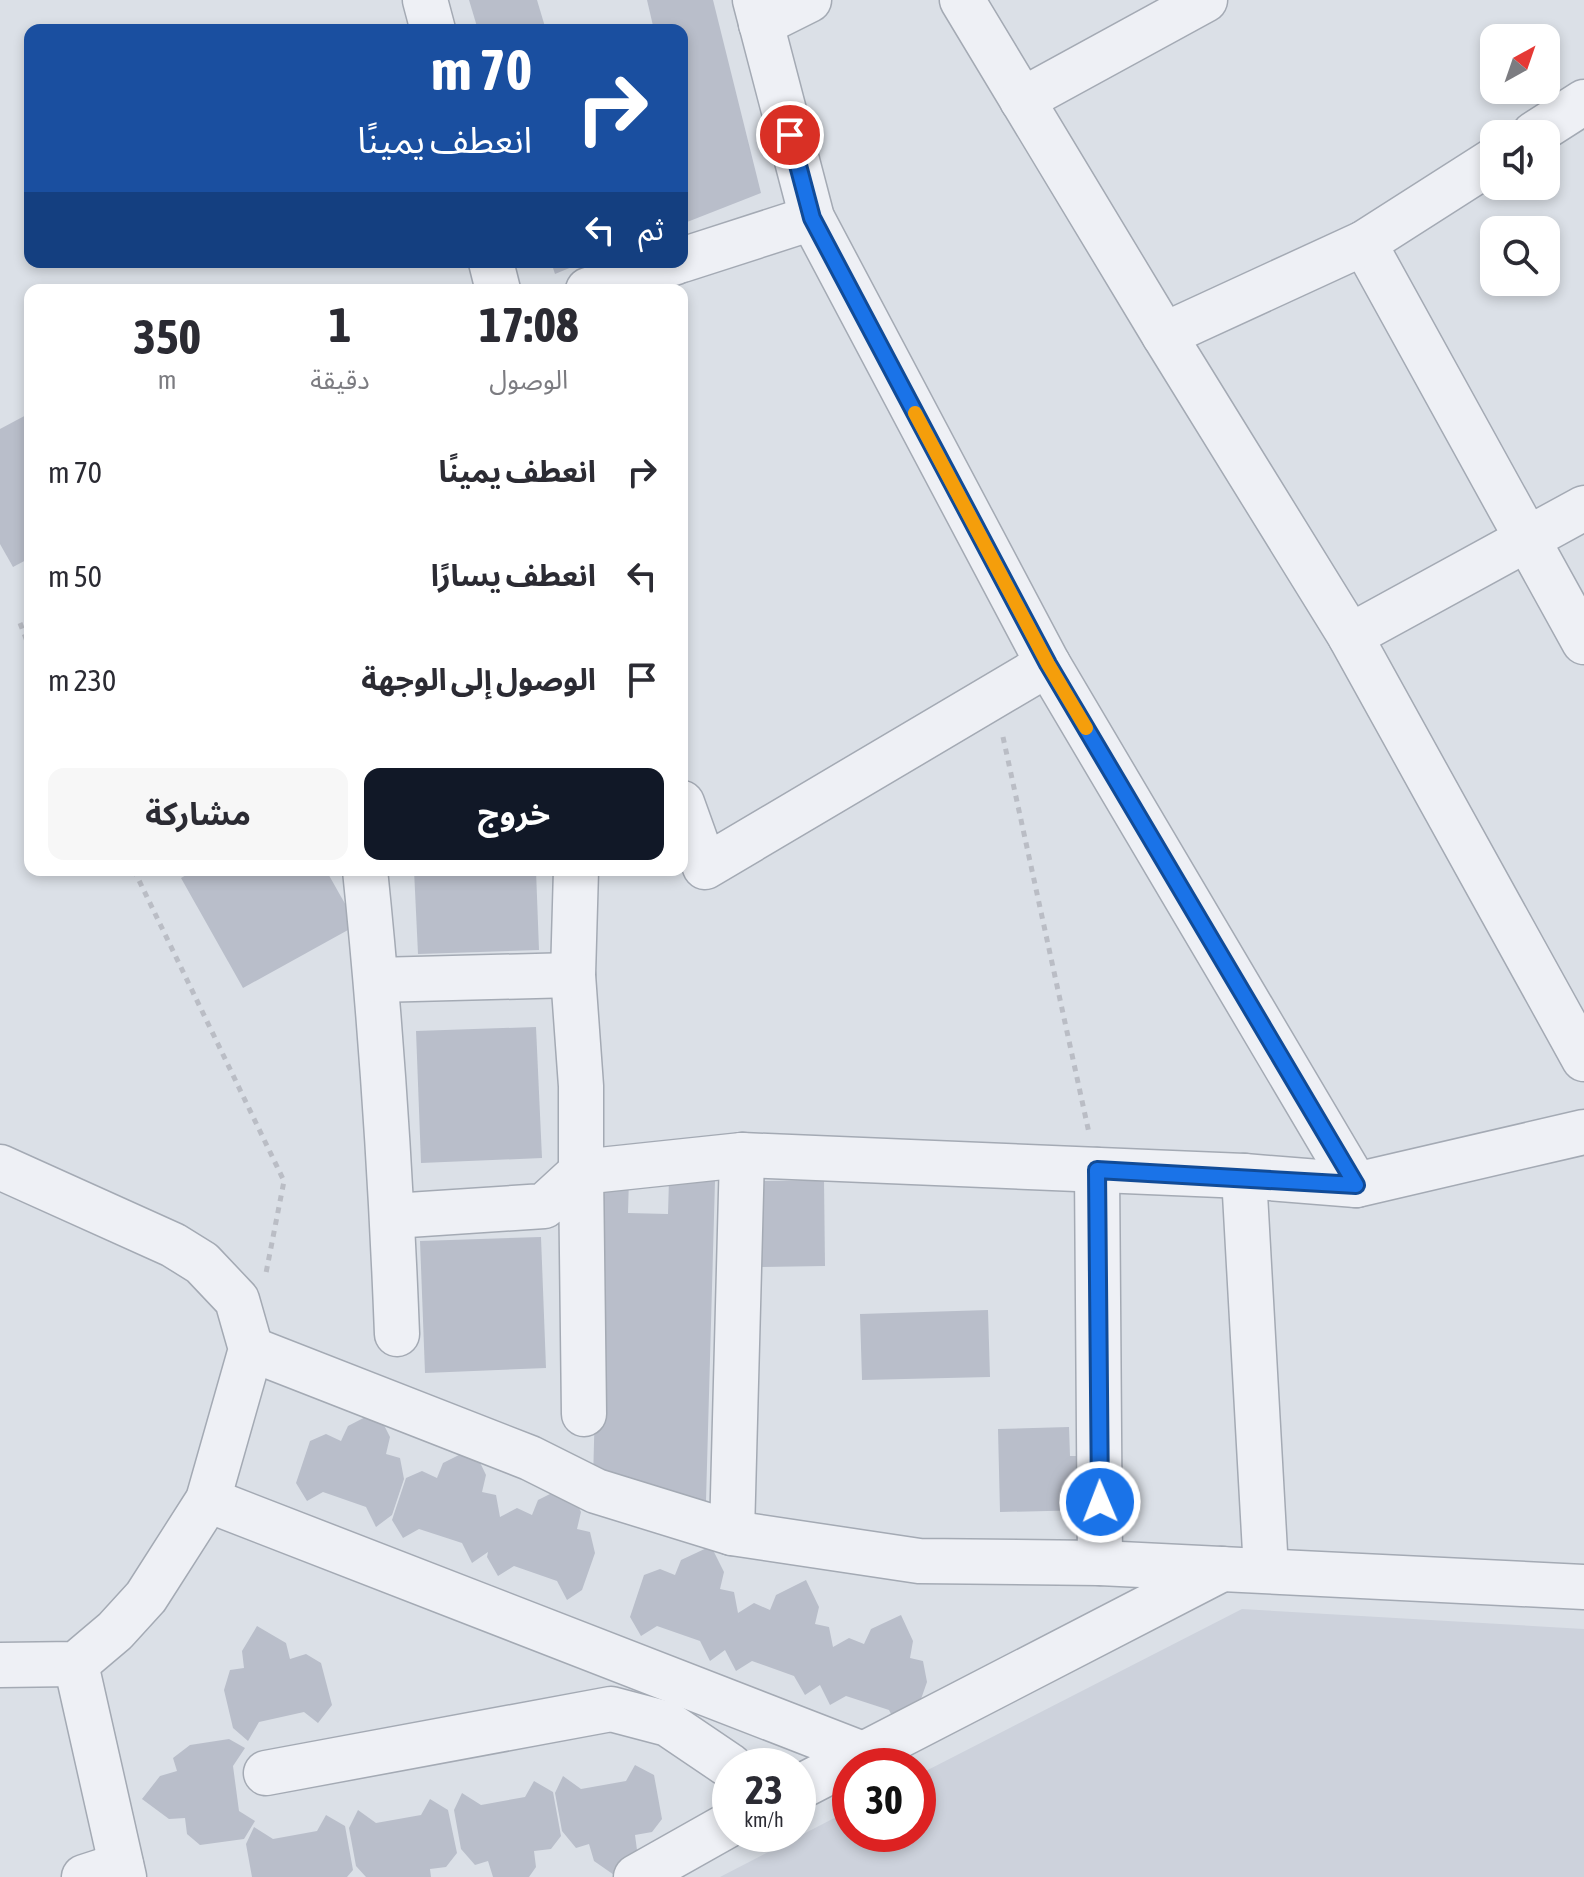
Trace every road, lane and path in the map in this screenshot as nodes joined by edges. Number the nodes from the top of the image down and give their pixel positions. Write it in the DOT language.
graph roads {
  1 [pos="425,0"];
  2 [pos="809,0"];
  3 [pos="962,0"];
  4 [pos="1205,0"];
  5 [pos="758,12"];
  6 [pos="431,24"];
  7 [pos="1022,100"];
  8 [pos="1584,102"];
  9 [pos="1556,120"];
  10 [pos="1480,169"];
  11 [pos="812,218"];
  12 [pos="1364,243"];
  13 [pos="688,258"];
  14 [pos="657,268"];
  15 [pos="607,284"];
  16 [pos="1164,335"];
  17 [pos="1584,508"];
  18 [pos="1527,540"];
  19 [pos="20,623"];
  20 [pos="24,633"];
  21 [pos="1350,636"];
  22 [pos="1584,642"];
  23 [pos="1048,664"];
  24 [pos="994,697"];
  25 [pos="688,820"];
  26 [pos="137,876"];
  27 [pos="366,876"];
  28 [pos="576,876"];
  29 [pos="573,975"];
  30 [pos="376,980"];
  31 [pos="1584,1059"];
  32 [pos="1584,1132"];
  33 [pos="742,1155"];
  34 [pos="0,1167"];
  35 [pos="1097,1170"];
  36 [pos="581,1172"];
  37 [pos="1244,1176"];
  38 [pos="1356,1185"];
  39 [pos="393,1216"];
  40 [pos="263,1288"];
  41 [pos="397,1334"];
  42 [pos="251,1349"];
  43 [pos="584,1414"];
  44 [pos="208,1500"];
  45 [pos="732,1533"];
  46 [pos="1100,1563"];
  47 [pos="1245,1569"];
  48 [pos="1584,1587"];
  49 [pos="76,1664"];
  50 [pos="0,1665"];
  51 [pos="847,1748"];
  52 [pos="879,1748"];
  53 [pos="712,1754"];
  54 [pos="266,1773"];
  55 [pos="712,1834"];
  56 [pos="110,1873"];
  57 [pos="636,1877"];
  1 -- 6 [label="street"];
  2 -- 5 [label="street"];
  3 -- 7 [label="street"];
  4 -- 7 [label="street"];
  5 -- 11 [label="street"];
  7 -- 16 [label="street"];
  8 -- 9 [label="street"];
  10 -- 12 [label="street"];
  11 -- 13 [label="street"];
  11 -- 23 [label="street"];
  12 -- 16 [label="street"];
  12 -- 18 [label="street"];
  14 -- 15 [label="street"];
  16 -- 21 [label="street"];
  17 -- 18 [label="street"];
  18 -- 21 [label="street"];
  18 -- 22 [label="street"];
  19 -- 20 [label="path"];
  21 -- 31 [label="street"];
  23 -- 24 [label="street"];
  23 -- 38 [label="street"];
  24 -- 25 [label="street"];
  24 -- 35 [label="path"];
  26 -- 40 [label="path"];
  27 -- 30 [label="street"];
  28 -- 29 [label="street"];
  29 -- 30 [label="street"];
  29 -- 36 [label="street"];
  30 -- 39 [label="street"];
  32 -- 38 [label="street"];
  33 -- 35 [label="street"];
  33 -- 36 [label="street"];
  33 -- 45 [label="street"];
  34 -- 42 [label="street"];
  35 -- 37 [label="street"];
  35 -- 46 [label="street"];
  36 -- 39 [label="street"];
  36 -- 43 [label="street"];
  37 -- 38 [label="street"];
  37 -- 47 [label="street"];
  39 -- 41 [label="street"];
  42 -- 44 [label="street"];
  42 -- 45 [label="street"];
  44 -- 49 [label="street"];
  44 -- 51 [label="street"];
  45 -- 46 [label="street"];
  46 -- 47 [label="street"];
  47 -- 48 [label="street"];
  47 -- 52 [label="street"];
  49 -- 50 [label="street"];
  49 -- 56 [label="street"];
  53 -- 54 [label="street"];
  55 -- 57 [label="street"];
}
